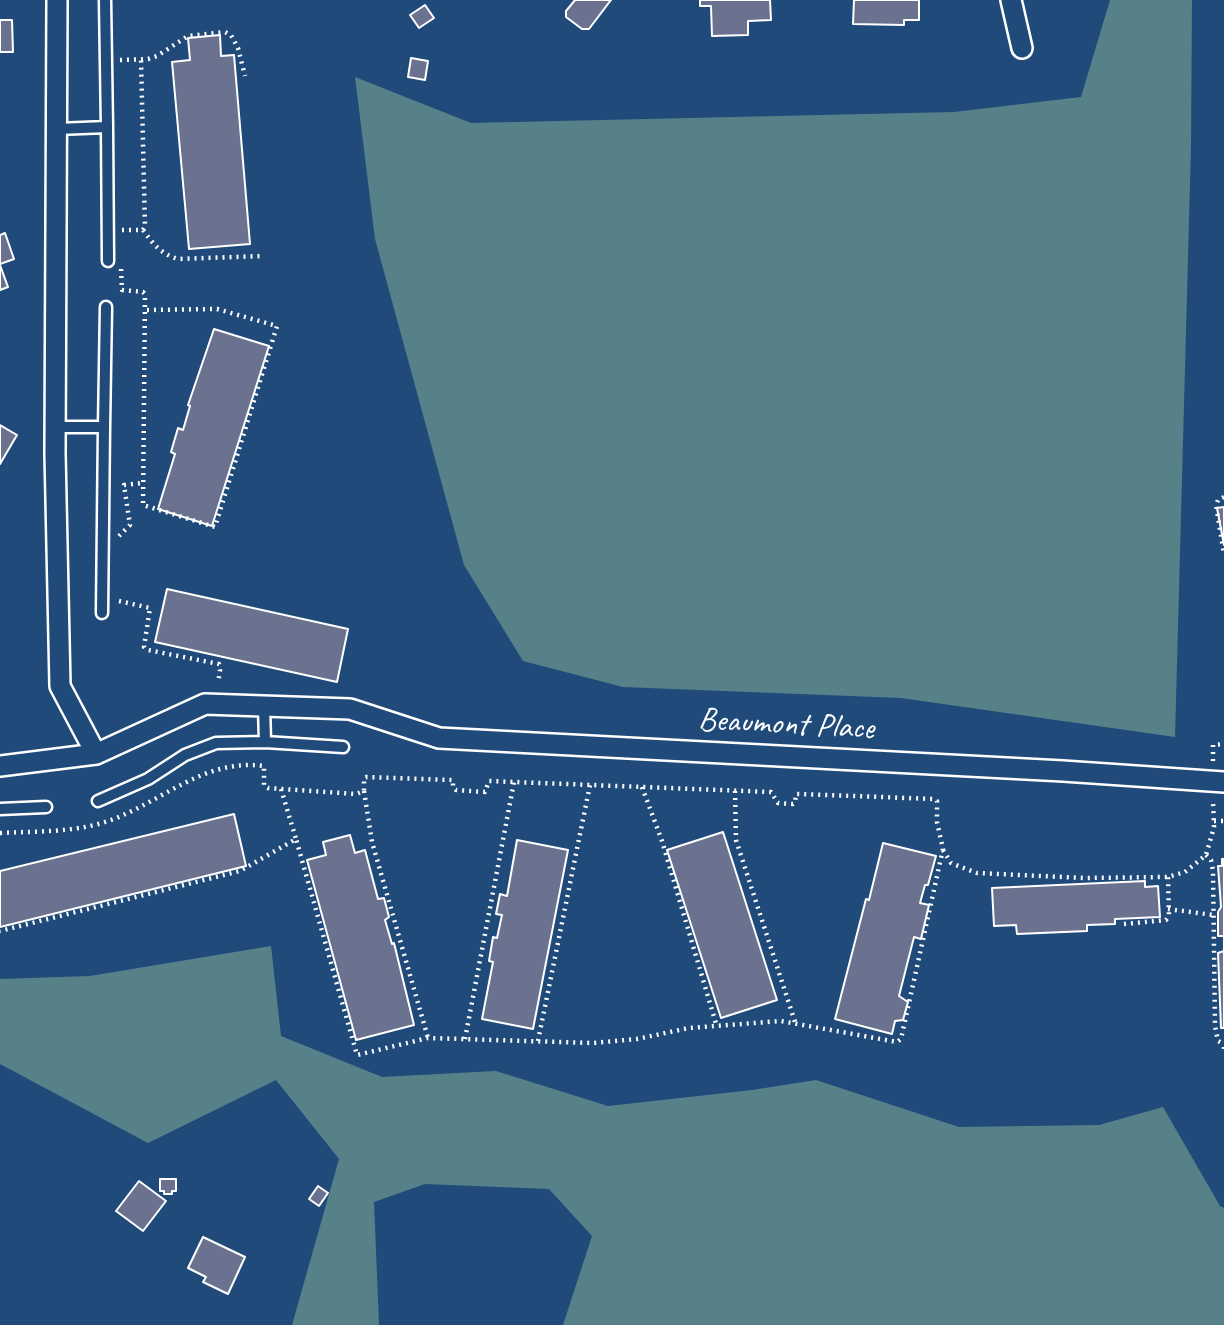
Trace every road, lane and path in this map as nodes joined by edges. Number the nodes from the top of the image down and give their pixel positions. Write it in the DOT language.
graph roads {
  1 [pos="57,0"];
  2 [pos="105,0"];
  3 [pos="1011,0"];
  4 [pos="1023,48"];
  5 [pos="119,58"];
  6 [pos="141,59"];
  7 [pos="244,76"];
  8 [pos="107,127"];
  9 [pos="57,129"];
  10 [pos="143,230"];
  11 [pos="121,234"];
  12 [pos="263,256"];
  13 [pos="121,257"];
  14 [pos="108,261"];
  15 [pos="106,307"];
  16 [pos="145,310"];
  17 [pos="55,427"];
  18 [pos="104,427"];
  19 [pos="142,483"];
  20 [pos="1224,497"];
  21 [pos="118,541"];
  22 [pos="1224,554"];
  23 [pos="118,589"];
  24 [pos="118,601"];
  25 [pos="102,613"];
  26 [pos="119,614"];
  27 [pos="218,684"];
  28 [pos="264,706"];
  29 [pos="265,742"];
  30 [pos="1224,744"];
  31 [pos="343,747"];
  32 [pos="96,754"];
  33 [pos="0,765"];
  34 [pos="514,782"];
  35 [pos="1219,782"];
  36 [pos="590,785"];
  37 [pos="642,787"];
  38 [pos="281,789"];
  39 [pos="364,790"];
  40 [pos="736,791"];
  41 [pos="98,801"];
  42 [pos="47,807"];
  43 [pos="0,809"];
  44 [pos="1214,821"];
  45 [pos="1224,821"];
  46 [pos="0,833"];
  47 [pos="296,839"];
  48 [pos="943,849"];
  49 [pos="1206,855"];
  50 [pos="1168,877"];
  51 [pos="1168,909"];
  52 [pos="1213,915"];
  53 [pos="1124,924"];
  54 [pos="0,931"];
  55 [pos="795,1022"];
  56 [pos="717,1027"];
  57 [pos="428,1038"];
  58 [pos="465,1039"];
  59 [pos="538,1041"];
  60 [pos="1224,1048"];
  1 -- 9 [label="street"];
  2 -- 8 [label="lane"];
  3 -- 4 [label="street"];
  5 -- 6 [label="path"];
  6 -- 7 [label="path"];
  6 -- 10 [label="path"];
  8 -- 9 [label="lane"];
  8 -- 14 [label="lane"];
  9 -- 17 [label="street"];
  10 -- 11 [label="path"];
  10 -- 12 [label="path"];
  13 -- 16 [label="path"];
  15 -- 18 [label="lane"];
  16 -- 19 [label="path"];
  16 -- 19 [label="path"];
  17 -- 18 [label="lane"];
  17 -- 32 [label="street"];
  18 -- 25 [label="lane"];
  19 -- 21 [label="path"];
  20 -- 22 [label="path"];
  23 -- 24 [label="path"];
  24 -- 26 [label="path"];
  24 -- 27 [label="path"];
  28 -- 29 [label="lane"];
  28 -- 32 [label="street, Beaumont Place"];
  28 -- 35 [label="street, Beaumont Place"];
  29 -- 31 [label="lane"];
  29 -- 41 [label="lane"];
  30 -- 35 [label="path"];
  32 -- 33 [label="street, Beaumont Place"];
  34 -- 36 [label="path"];
  34 -- 39 [label="path"];
  34 -- 58 [label="path"];
  35 -- 44 [label="path"];
  36 -- 37 [label="path"];
  36 -- 59 [label="path"];
  37 -- 40 [label="path"];
  37 -- 56 [label="path"];
  38 -- 39 [label="path"];
  38 -- 46 [label="path"];
  38 -- 47 [label="path"];
  39 -- 57 [label="path"];
  40 -- 48 [label="path"];
  40 -- 55 [label="path"];
  42 -- 43 [label="lane"];
  44 -- 45 [label="path"];
  44 -- 49 [label="path"];
  47 -- 54 [label="path"];
  47 -- 57 [label="path"];
  48 -- 50 [label="path"];
  48 -- 55 [label="path"];
  49 -- 50 [label="path"];
  49 -- 52 [label="path"];
  50 -- 51 [label="path"];
  51 -- 52 [label="path"];
  51 -- 53 [label="path"];
  52 -- 60 [label="path"];
  55 -- 56 [label="path"];
  56 -- 59 [label="path"];
  57 -- 58 [label="path"];
  58 -- 59 [label="path"];
}
